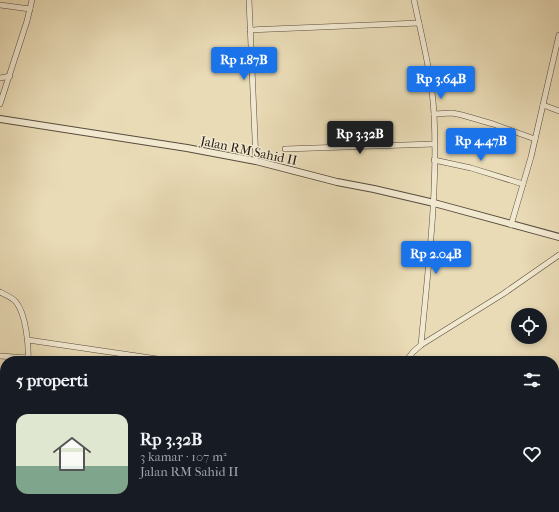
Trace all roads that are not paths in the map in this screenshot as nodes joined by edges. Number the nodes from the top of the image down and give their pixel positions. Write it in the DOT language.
graph roads {
  1 [pos="32,0"];
  2 [pos="249,0"];
  3 [pos="414,0"];
  4 [pos="0,5"];
  5 [pos="30,9"];
  6 [pos="419,23"];
  7 [pos="250,30"];
  8 [pos="559,35"];
  9 [pos="10,76"];
  10 [pos="0,78"];
  11 [pos="0,104"];
  12 [pos="543,105"];
  13 [pos="559,111"];
  14 [pos="434,114"];
  15 [pos="0,120"];
  16 [pos="535,139"];
  17 [pos="434,144"];
  18 [pos="285,149"];
  19 [pos="434,160"];
  20 [pos="256,161"];
  21 [pos="523,184"];
  22 [pos="434,203"];
  23 [pos="510,225"];
  24 [pos="559,237"];
  25 [pos="559,255"];
  26 [pos="0,292"];
  27 [pos="28,340"];
  28 [pos="421,345"];
  29 [pos="28,356"];
  30 [pos="127,356"];
  31 [pos="410,356"];
  1 -- 5 [label="street"];
  2 -- 7 [label="street"];
  3 -- 6 [label="street"];
  4 -- 5 [label="street"];
  5 -- 9 [label="street"];
  6 -- 7 [label="street"];
  6 -- 14 [label="street"];
  7 -- 20 [label="street"];
  8 -- 12 [label="street"];
  9 -- 10 [label="street"];
  9 -- 11 [label="street"];
  12 -- 13 [label="street"];
  12 -- 16 [label="street"];
  14 -- 16 [label="street"];
  14 -- 17 [label="street"];
  15 -- 20 [label="street, Jalan RM Sahid II"];
  16 -- 21 [label="street"];
  17 -- 18 [label="street"];
  17 -- 19 [label="street"];
  19 -- 21 [label="street"];
  19 -- 22 [label="street"];
  20 -- 22 [label="street, Jalan RM Sahid II"];
  21 -- 23 [label="street"];
  22 -- 23 [label="street, Jalan RM Sahid II"];
  22 -- 28 [label="street"];
  23 -- 24 [label="street, Jalan RM Sahid II"];
  25 -- 28 [label="street"];
  26 -- 27 [label="street"];
  27 -- 29 [label="street"];
  27 -- 30 [label="street"];
  28 -- 31 [label="street"];
}
